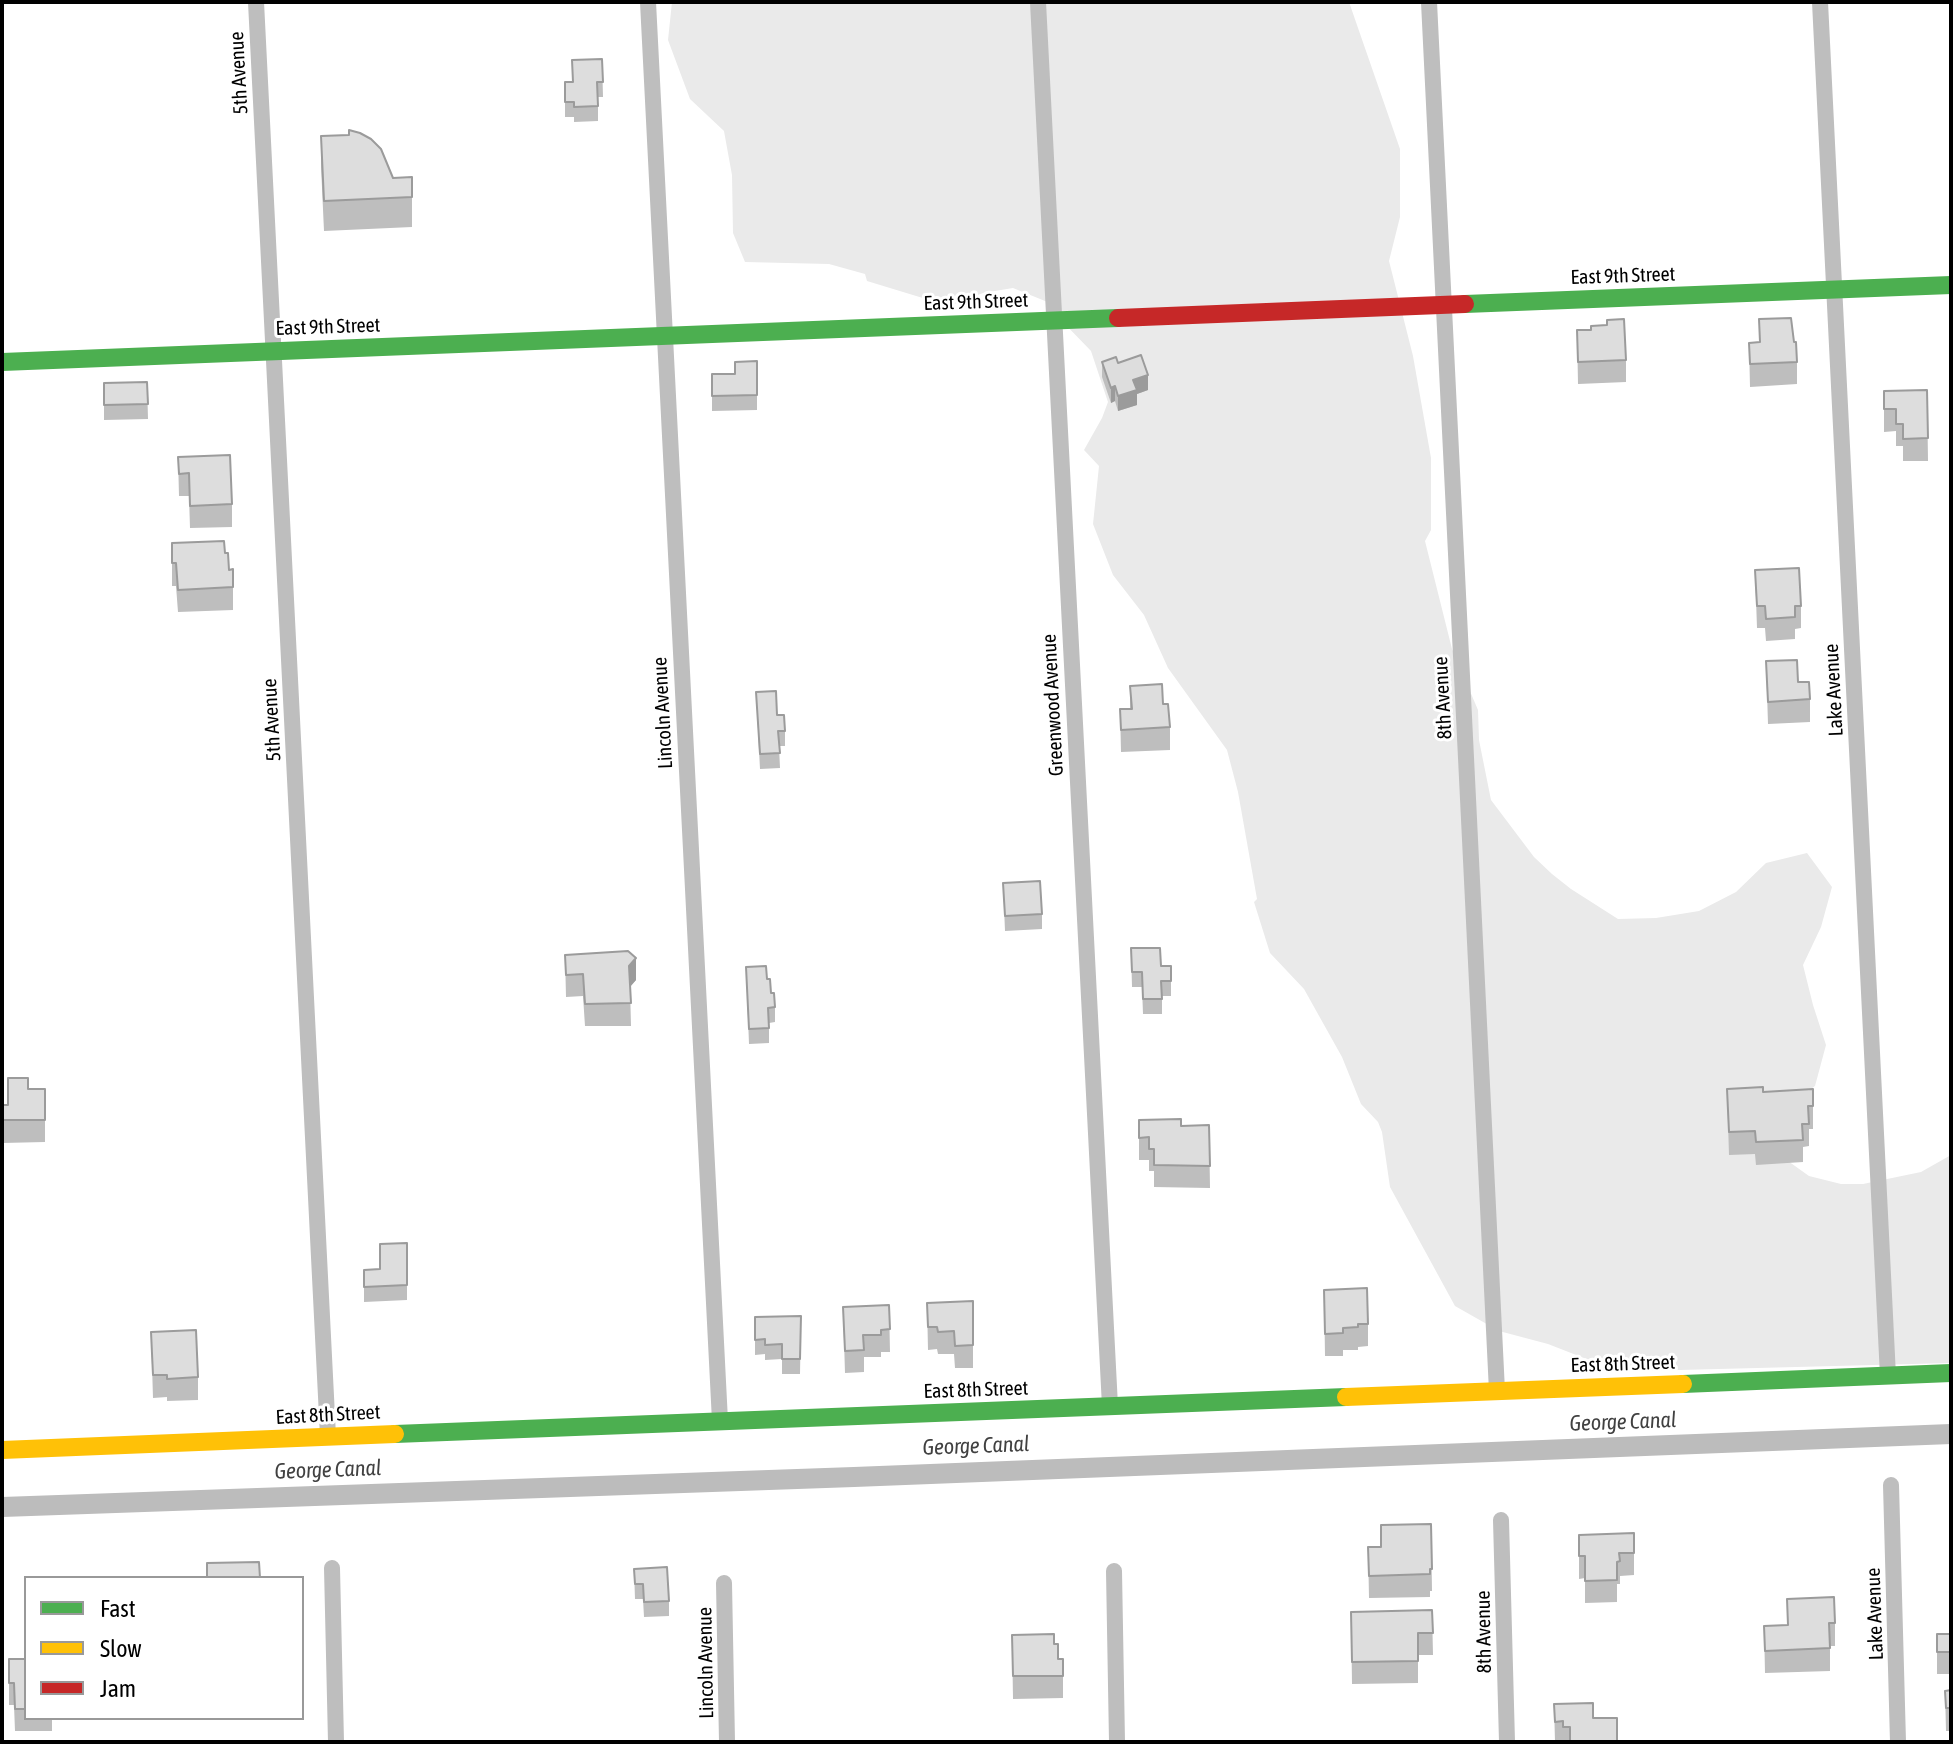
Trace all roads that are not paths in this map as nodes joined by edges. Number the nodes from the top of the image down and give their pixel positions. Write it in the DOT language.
graph roads {
  1 [pos="256,2"];
  2 [pos="648,2"];
  3 [pos="1038,2"];
  4 [pos="1429,2"];
  5 [pos="1820,2"];
  6 [pos="1951,285"];
  7 [pos="1835,290"];
  8 [pos="1444,305"];
  9 [pos="1054,320"];
  10 [pos="664,336"];
  11 [pos="274,351"];
  12 [pos="2,362"];
  13 [pos="1951,1373"];
  14 [pos="1888,1376"];
  15 [pos="1497,1391"];
  16 [pos="1110,1406"];
  17 [pos="720,1421"];
  18 [pos="328,1436"];
  19 [pos="2,1450"];
  20 [pos="1891,1485"];
  21 [pos="1501,1520"];
  22 [pos="332,1568"];
  23 [pos="1114,1571"];
  24 [pos="724,1583"];
  25 [pos="336,1742"];
  26 [pos="727,1742"];
  27 [pos="1117,1742"];
  28 [pos="1507,1742"];
  29 [pos="1898,1742"];
  1 -- 11 [label="street, 5th Avenue"];
  2 -- 10 [label="street, Lincoln Avenue"];
  3 -- 9 [label="street, Greenwood Avenue"];
  4 -- 8 [label="street, 8th Avenue"];
  5 -- 7 [label="street, Lake Avenue"];
  6 -- 7 [label="street, East 9th Street"];
  7 -- 8 [label="street, East 9th Street"];
  7 -- 14 [label="street, Lake Avenue"];
  8 -- 9 [label="street, East 9th Street"];
  8 -- 15 [label="street, 8th Avenue"];
  9 -- 10 [label="street, East 9th Street"];
  9 -- 16 [label="street, Greenwood Avenue"];
  10 -- 11 [label="street, East 9th Street"];
  10 -- 17 [label="street, Lincoln Avenue"];
  11 -- 12 [label="street, East 9th Street"];
  11 -- 18 [label="street, 5th Avenue"];
  13 -- 14 [label="street, East 8th Street"];
  14 -- 15 [label="street, East 8th Street"];
  15 -- 16 [label="street, East 8th Street"];
  16 -- 17 [label="street, East 8th Street"];
  17 -- 18 [label="street, East 8th Street"];
  18 -- 19 [label="street, East 8th Street"];
  20 -- 29 [label="street, Lake Avenue"];
  21 -- 28 [label="street, 8th Avenue"];
  22 -- 25 [label="street"];
  23 -- 27 [label="street"];
  24 -- 26 [label="street, Lincoln Avenue"];
}
